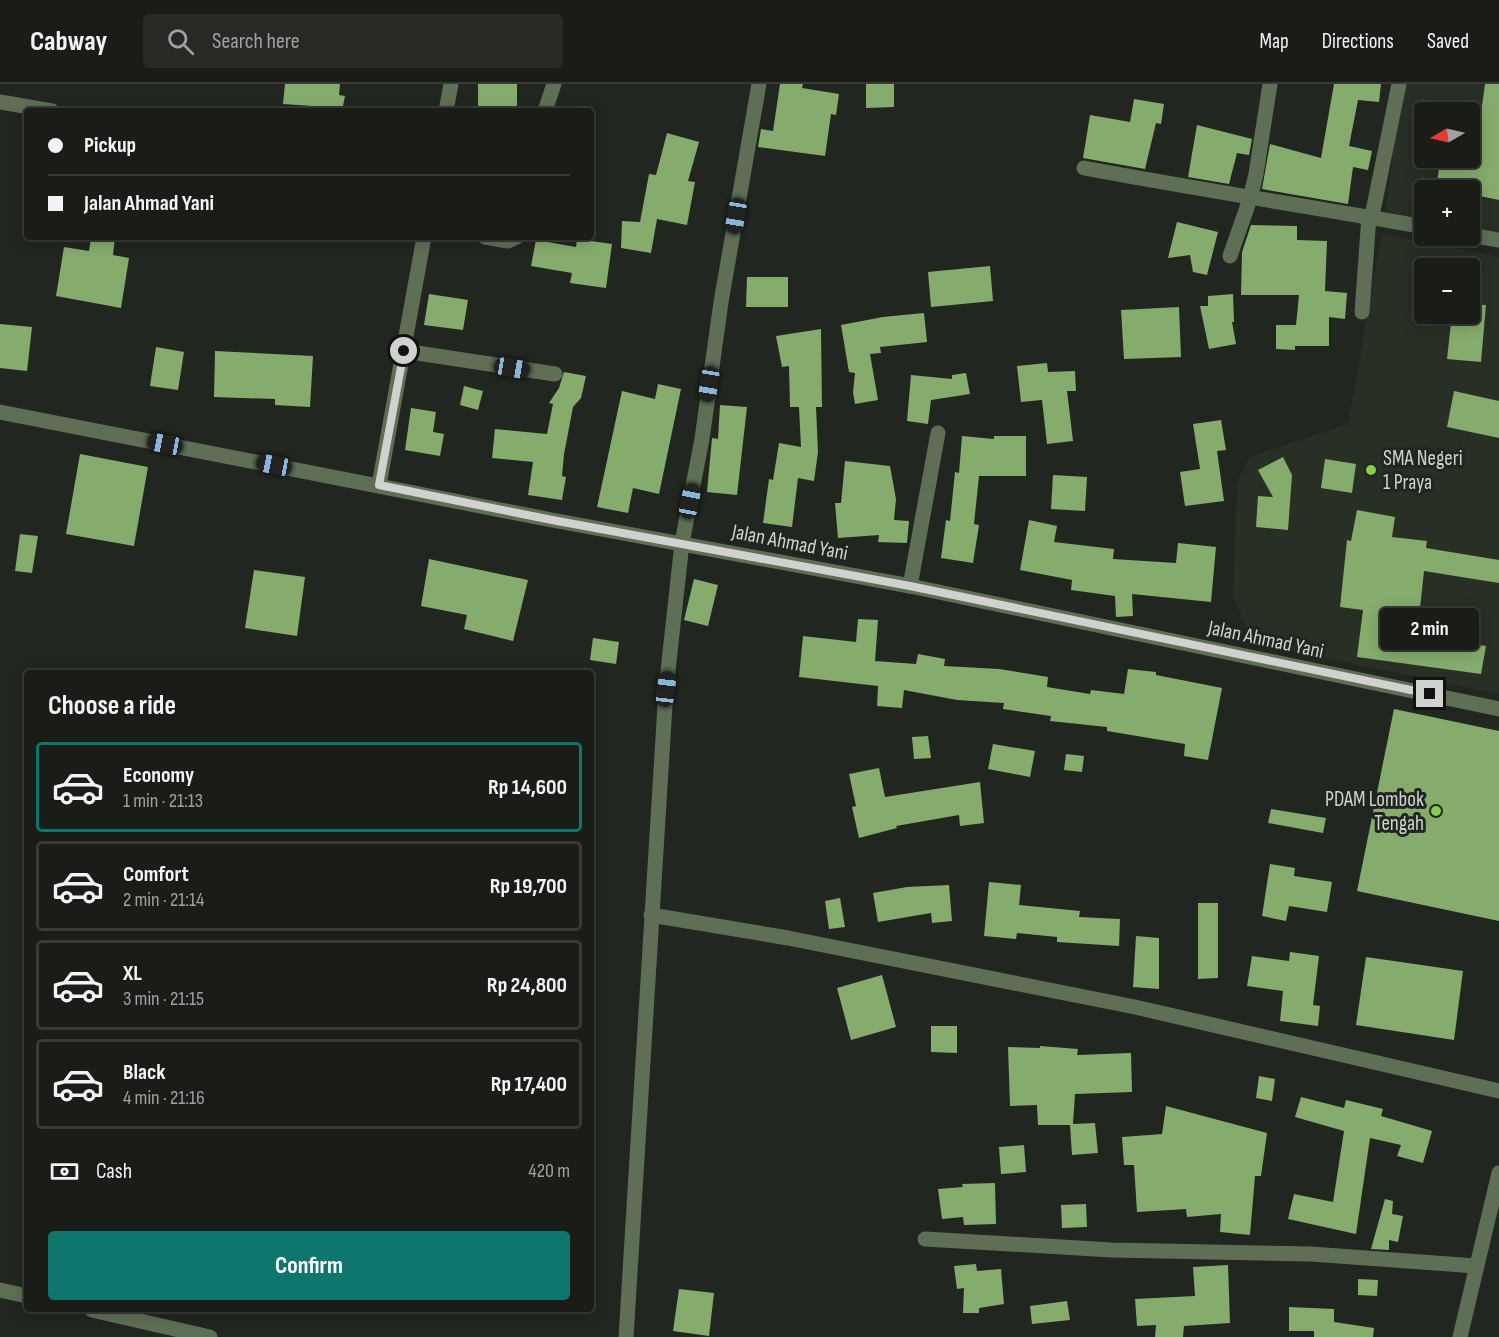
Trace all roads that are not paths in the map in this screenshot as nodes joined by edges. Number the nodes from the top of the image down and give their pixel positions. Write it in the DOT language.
graph roads {
  1 [pos="451,84"];
  2 [pos="554,84"];
  3 [pos="759,84"];
  4 [pos="1270,84"];
  5 [pos="1399,84"];
  6 [pos="0,102"];
  7 [pos="35,108"];
  8 [pos="447,108"];
  9 [pos="546,108"];
  10 [pos="1084,168"];
  11 [pos="1250,199"];
  12 [pos="1370,216"];
  13 [pos="1414,225"];
  14 [pos="1480,237"];
  15 [pos="423,240"];
  16 [pos="1499,240"];
  17 [pos="1230,256"];
  18 [pos="1362,312"];
  19 [pos="404,351"];
  20 [pos="555,374"];
  21 [pos="0,412"];
  22 [pos="938,433"];
  23 [pos="379,485"];
  24 [pos="682,543"];
  25 [pos="910,586"];
  26 [pos="1499,709"];
  27 [pos="651,915"];
  28 [pos="1499,1092"];
  29 [pos="1499,1173"];
  30 [pos="925,1239"];
  31 [pos="1476,1266"];
  32 [pos="0,1290"];
  33 [pos="24,1295"];
  34 [pos="101,1312"];
  35 [pos="210,1337"];
  36 [pos="626,1337"];
  37 [pos="1460,1337"];
  1 -- 8 [label="street"];
  2 -- 9 [label="street"];
  3 -- 24 [label="street"];
  4 -- 11 [label="street"];
  5 -- 12 [label="street"];
  6 -- 7 [label="street"];
  10 -- 11 [label="street"];
  11 -- 12 [label="street"];
  11 -- 17 [label="street"];
  12 -- 13 [label="street"];
  12 -- 18 [label="street"];
  14 -- 16 [label="street"];
  15 -- 19 [label="street"];
  19 -- 20 [label="street"];
  19 -- 23 [label="street"];
  21 -- 23 [label="street, Jalan Ahmad Yani"];
  22 -- 25 [label="street"];
  23 -- 24 [label="street, Jalan Ahmad Yani"];
  24 -- 25 [label="street, Jalan Ahmad Yani"];
  24 -- 27 [label="street"];
  25 -- 26 [label="street, Jalan Ahmad Yani"];
  27 -- 28 [label="street"];
  27 -- 36 [label="street"];
  29 -- 31 [label="street"];
  30 -- 31 [label="street"];
  31 -- 37 [label="street"];
  32 -- 33 [label="street"];
  34 -- 35 [label="street"];
}
